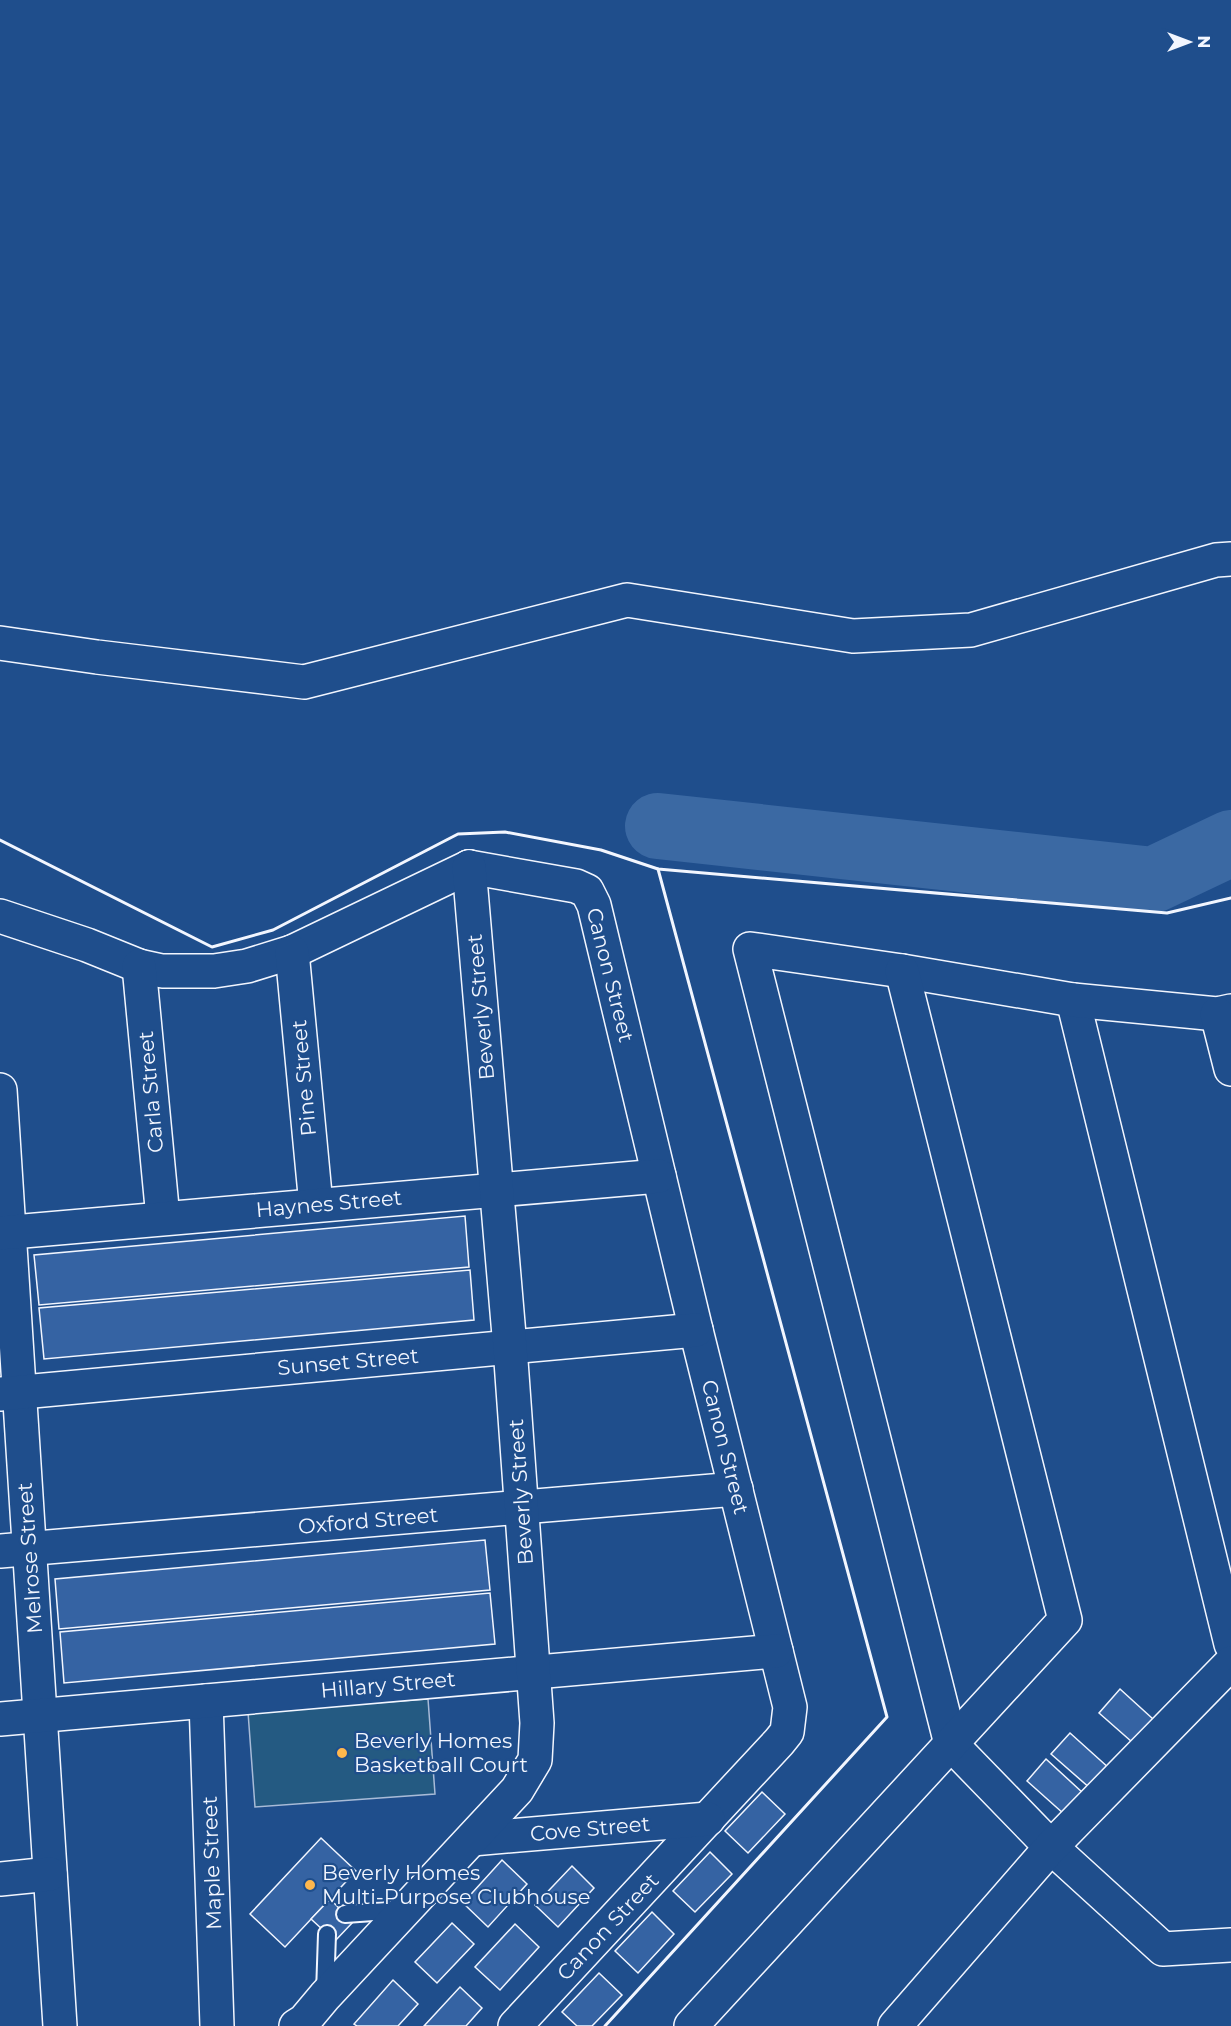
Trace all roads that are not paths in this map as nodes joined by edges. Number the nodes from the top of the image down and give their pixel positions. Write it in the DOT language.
graph roads {
  1 [pos="1231,560"];
  2 [pos="0,642"];
  3 [pos="469,867"];
  4 [pos="0,916"];
  5 [pos="292,952"];
  6 [pos="140,966"];
  7 [pos="902,971"];
  8 [pos="1072,1000"];
  9 [pos="1224,1013"];
  10 [pos="1231,1069"];
  11 [pos="0,1090"];
  12 [pos="659,1176"];
  13 [pos="497,1190"];
  14 [pos="316,1205"];
  15 [pos="163,1218"];
  16 [pos="5,1232"];
  17 [pos="696,1330"];
  18 [pos="510,1347"];
  19 [pos="10,1393"];
  20 [pos="736,1489"];
  21 [pos="522,1508"];
  22 [pos="15,1550"];
  23 [pos="1231,1644"];
  24 [pos="776,1651"];
  25 [pos="1231,1663"];
  26 [pos="534,1672"];
  27 [pos="206,1701"];
  28 [pos="40,1715"];
  29 [pos="0,1719"];
  30 [pos="951,1744"];
  31 [pos="708,1818"];
  32 [pos="472,1839"];
  33 [pos="1051,1847"];
  34 [pos="50,1874"];
  35 [pos="0,1879"];
  36 [pos="406,1910"];
  37 [pos="345,1914"];
  38 [pos="327,1934"];
  39 [pos="1231,1945"];
  40 [pos="325,1996"];
  41 [pos="60,2026"];
  42 [pos="217,2026"];
  43 [pos="296,2026"];
  44 [pos="515,2026"];
  45 [pos="691,2026"];
  46 [pos="895,2026"];
  1 -- 2 [label="street"];
  3 -- 5 [label="street"];
  3 -- 12 [label="street, Canon Street"];
  3 -- 13 [label="street, Beverly Street"];
  4 -- 6 [label="street"];
  5 -- 6 [label="street"];
  5 -- 14 [label="street, Pine Street"];
  6 -- 15 [label="street, Carla Street"];
  7 -- 8 [label="street"];
  7 -- 30 [label="street"];
  7 -- 30 [label="street"];
  8 -- 9 [label="street"];
  8 -- 23 [label="street"];
  9 -- 10 [label="street"];
  11 -- 16 [label="street, Melrose Street"];
  12 -- 13 [label="street, Haynes Street"];
  12 -- 17 [label="street, Canon Street"];
  13 -- 14 [label="street, Haynes Street"];
  13 -- 18 [label="street, Beverly Street"];
  14 -- 15 [label="street, Haynes Street"];
  15 -- 16 [label="street, Haynes Street"];
  16 -- 19 [label="street, Melrose Street"];
  17 -- 18 [label="street, Sunset Street"];
  17 -- 20 [label="street, Canon Street"];
  18 -- 19 [label="street, Sunset Street"];
  18 -- 21 [label="street, Beverly Street"];
  19 -- 22 [label="street, Melrose Street"];
  20 -- 21 [label="street, Oxford Street"];
  20 -- 24 [label="street, Canon Street"];
  21 -- 22 [label="street, Oxford Street"];
  21 -- 26 [label="street, Beverly Street"];
  22 -- 28 [label="street, Melrose Street"];
  24 -- 26 [label="street, Hillary Street"];
  24 -- 31 [label="street, Canon Street"];
  25 -- 33 [label="street"];
  26 -- 27 [label="street, Hillary Street"];
  26 -- 32 [label="street, Beverly Street"];
  27 -- 28 [label="street, Hillary Street"];
  27 -- 42 [label="street, Maple Street"];
  28 -- 29 [label="street, Hillary Street"];
  28 -- 34 [label="street, Melrose Street"];
  30 -- 33 [label="street"];
  30 -- 45 [label="street"];
  31 -- 32 [label="street, Cove Street"];
  31 -- 44 [label="street, Canon Street"];
  32 -- 36 [label="street, Beverly Street"];
  33 -- 39 [label="street"];
  33 -- 46 [label="street"];
  34 -- 35 [label="street"];
  34 -- 41 [label="street, Melrose Street"];
  36 -- 37 [label="lane"];
  36 -- 40 [label="street, Beverly Street"];
  38 -- 40 [label="lane"];
  40 -- 43 [label="street, Beverly Street"];
}
